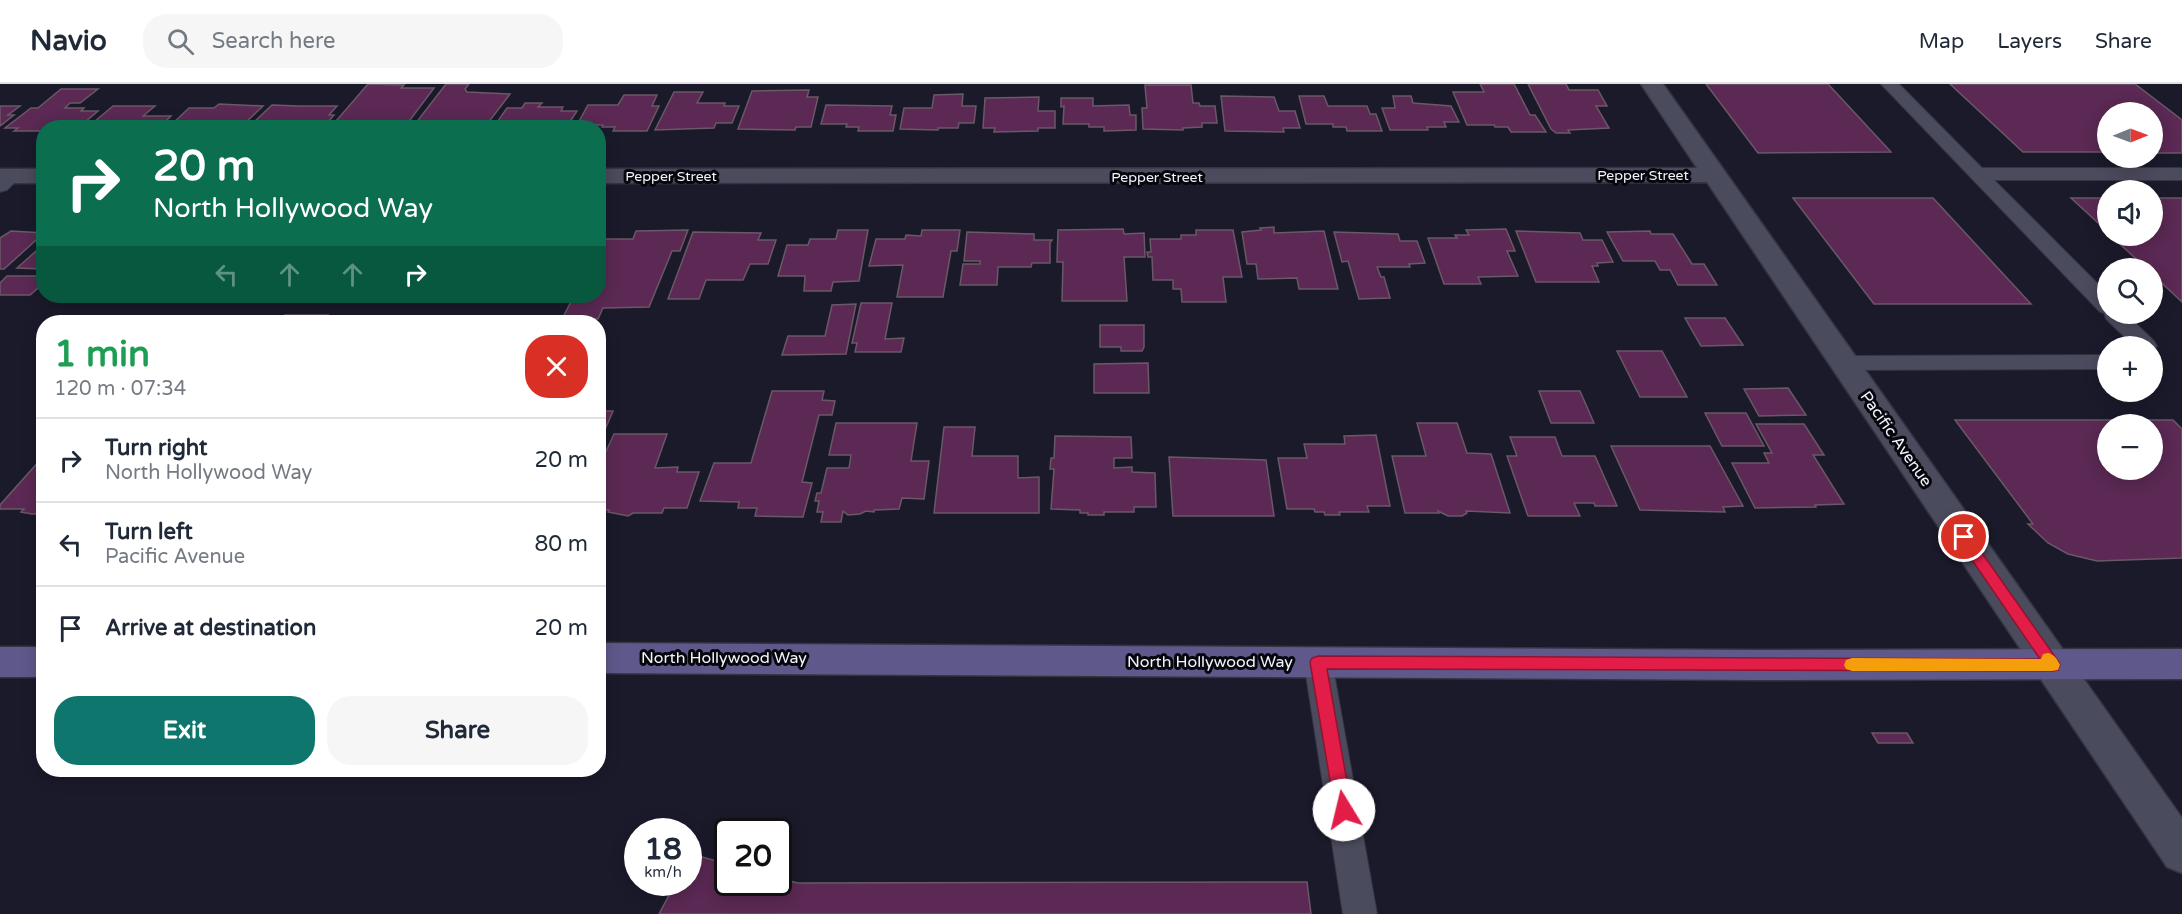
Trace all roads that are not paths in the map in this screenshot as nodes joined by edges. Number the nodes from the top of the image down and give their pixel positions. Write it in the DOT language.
graph roads {
  1 [pos="1652,84"];
  2 [pos="1889,84"];
  3 [pos="1977,174"];
  4 [pos="2182,174"];
  5 [pos="1716,175"];
  6 [pos="606,176"];
  7 [pos="36,177"];
  8 [pos="4,179"];
  9 [pos="2097,296"];
  10 [pos="2124,324"];
  11 [pos="2136,336"];
  12 [pos="2097,362"];
  13 [pos="1843,363"];
  14 [pos="606,658"];
  15 [pos="0,662"];
  16 [pos="36,662"];
  17 [pos="1318,662"];
  18 [pos="2182,664"];
  19 [pos="2052,665"];
  20 [pos="2182,853"];
  21 [pos="1360,914"];
  1 -- 5 [label="street, Pacific Avenue"];
  2 -- 3 [label="lane"];
  3 -- 4 [label="lane"];
  3 -- 9 [label="lane"];
  5 -- 6 [label="street, Pepper Street"];
  5 -- 13 [label="street, Pacific Avenue"];
  7 -- 8 [label="street"];
  10 -- 11 [label="lane"];
  12 -- 13 [label="lane"];
  13 -- 19 [label="street, Pacific Avenue"];
  14 -- 17 [label="main road, North Hollywood Way"];
  15 -- 16 [label="main road"];
  17 -- 19 [label="main road, North Hollywood Way"];
  17 -- 21 [label="lane"];
  18 -- 19 [label="main road, North Hollywood Way"];
  19 -- 20 [label="street, Pacific Avenue"];
}
